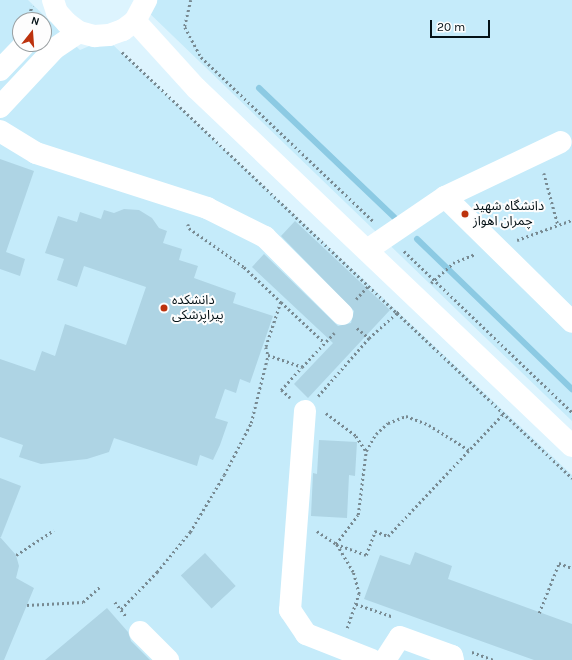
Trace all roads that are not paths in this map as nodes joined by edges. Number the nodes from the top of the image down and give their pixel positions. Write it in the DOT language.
graph roads {
  1 [pos="146,0"];
  2 [pos="50,8"];
  3 [pos="135,21"];
  4 [pos="79,32"];
  5 [pos="17,52"];
  6 [pos="0,70"];
  7 [pos="0,107"];
  8 [pos="0,131"];
  9 [pos="561,142"];
  10 [pos="445,197"];
  11 [pos="366,250"];
  12 [pos="340,321"];
  13 [pos="572,322"];
  14 [pos="309,407"];
  15 [pos="572,446"];
  16 [pos="140,632"];
  17 [pos="168,660"];
  18 [pos="372,660"];
  19 [pos="386,660"];
  20 [pos="453,660"];
  1 -- 3 [label="lane"];
  2 -- 4 [label="lane"];
  3 -- 4 [label="lane"];
  3 -- 11 [label="lane"];
  4 -- 7 [label="lane"];
  5 -- 6 [label="lane"];
  8 -- 12 [label="lane"];
  9 -- 10 [label="lane"];
  10 -- 11 [label="lane"];
  10 -- 13 [label="lane"];
  11 -- 15 [label="lane"];
  14 -- 18 [label="lane"];
  16 -- 17 [label="lane"];
  19 -- 20 [label="lane"];
}
